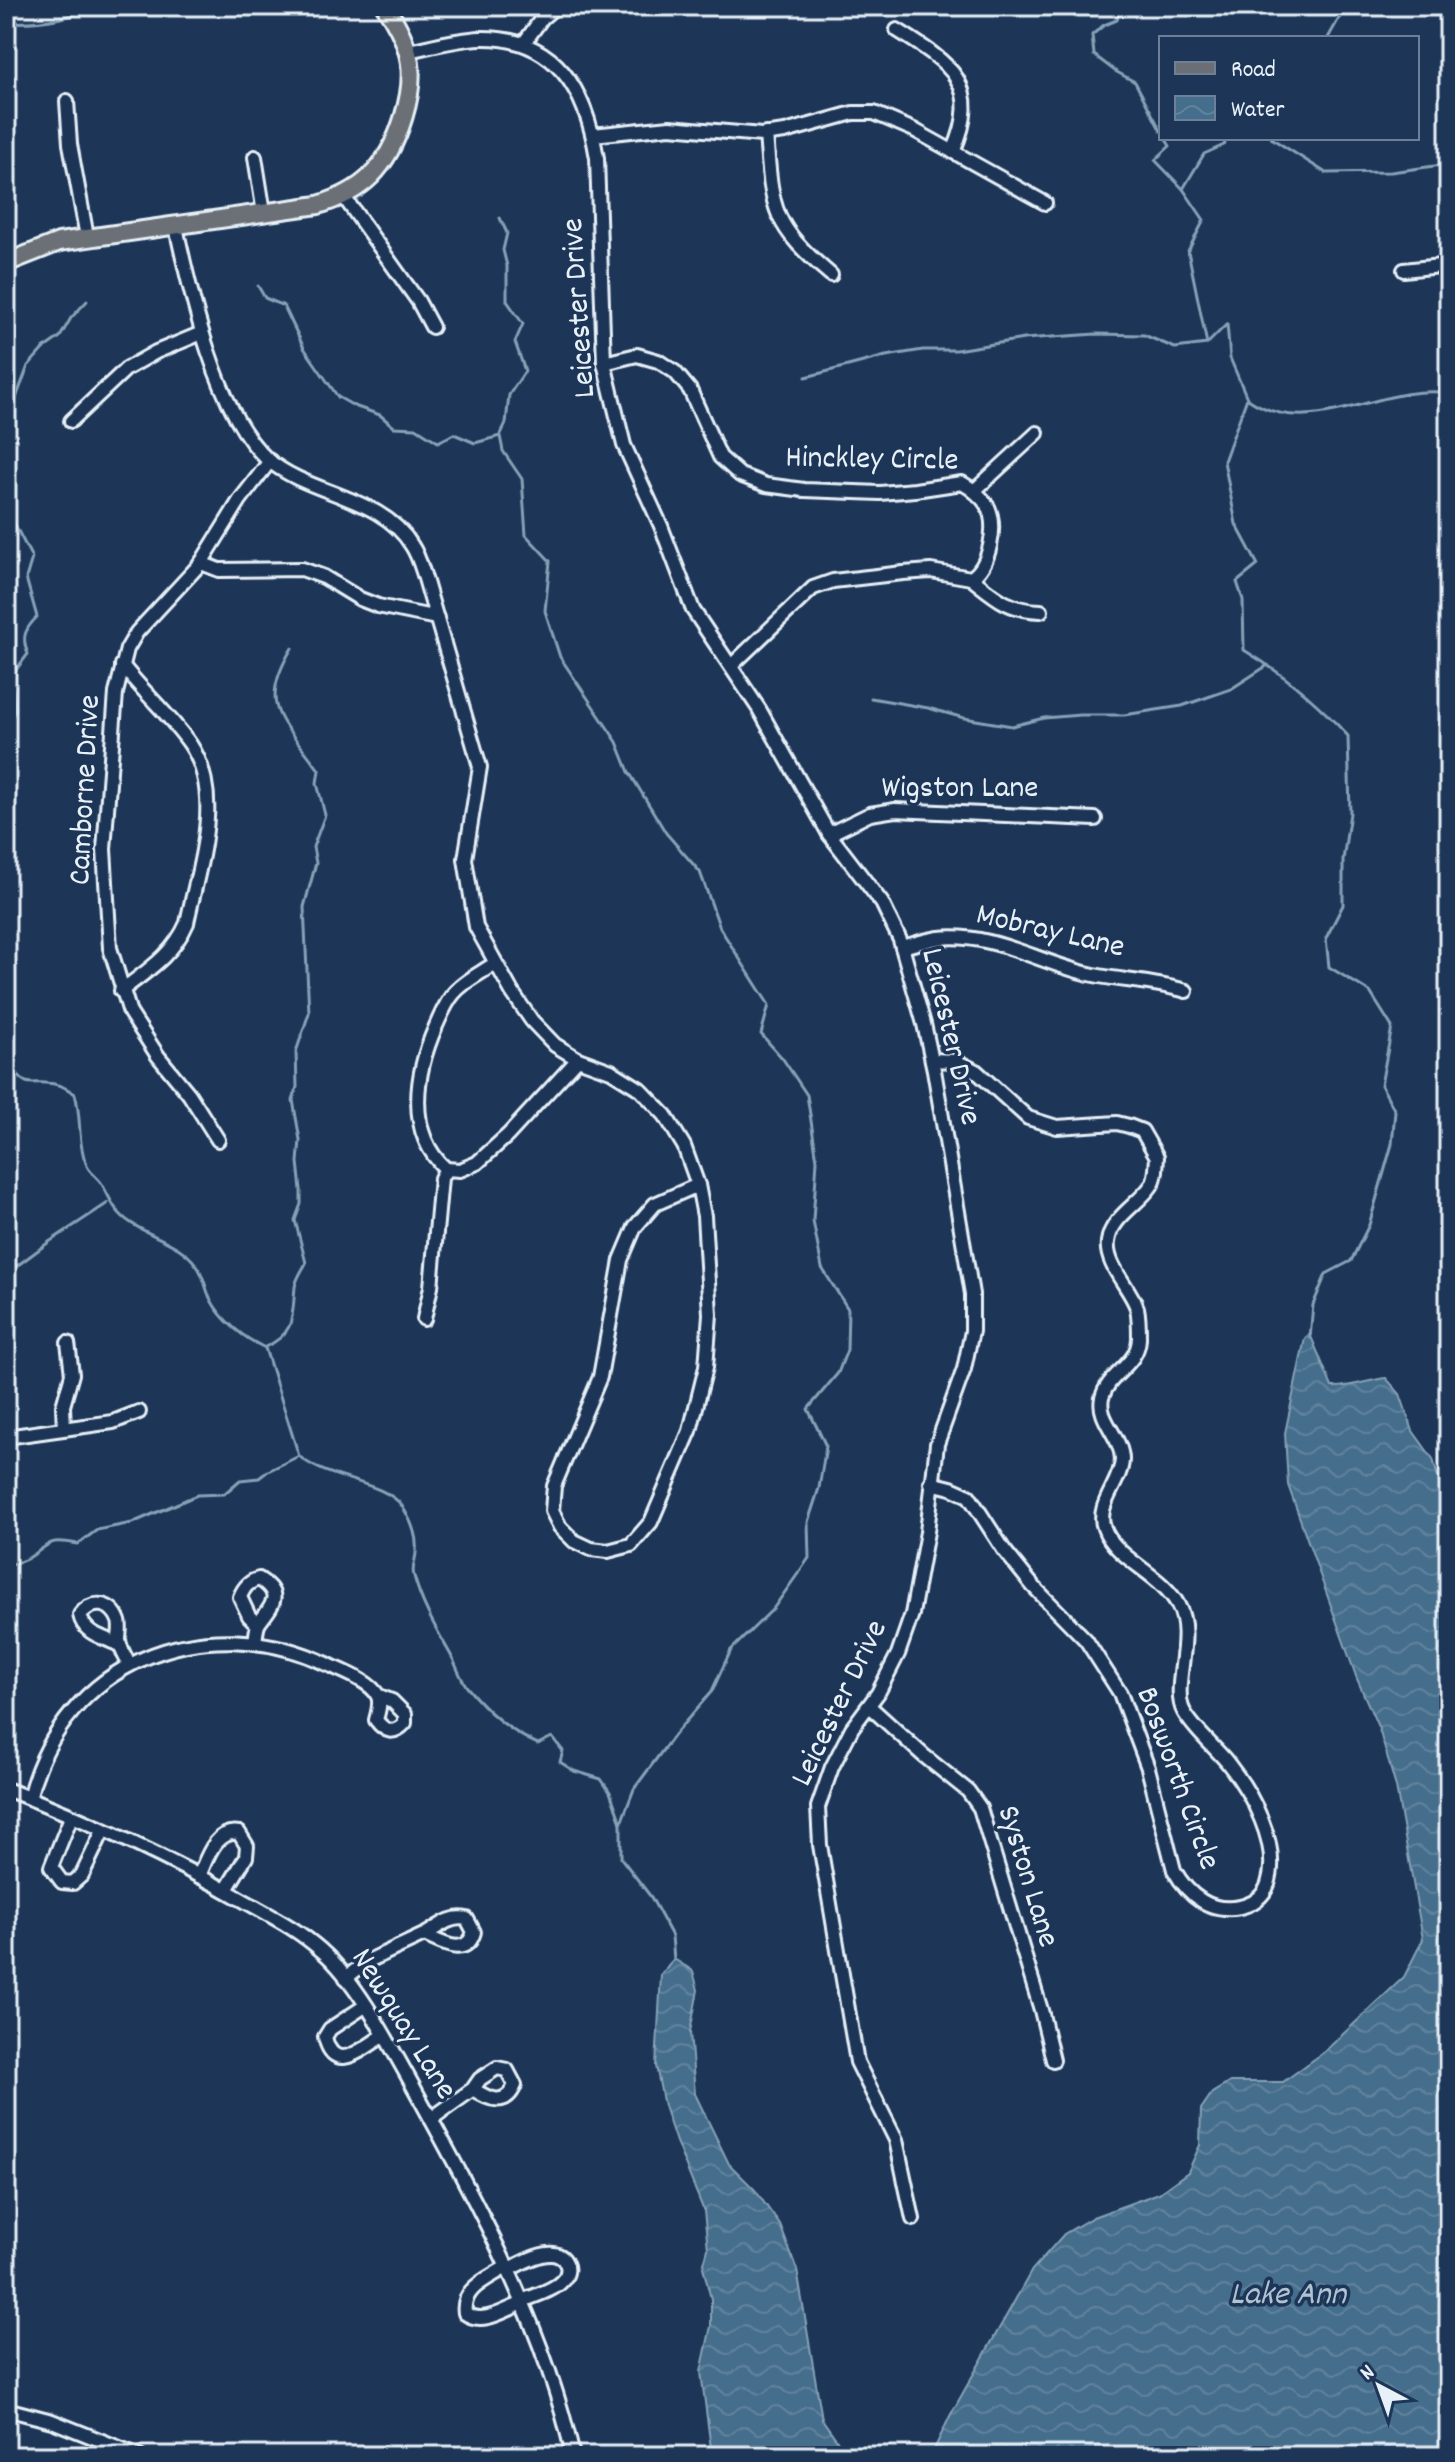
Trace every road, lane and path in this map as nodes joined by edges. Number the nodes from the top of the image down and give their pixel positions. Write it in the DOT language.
graph roads {
  1 [pos="385,6"];
  2 [pos="556,6"];
  3 [pos="897,30"];
  4 [pos="524,43"];
  5 [pos="408,51"];
  6 [pos="67,101"];
  7 [pos="766,134"];
  8 [pos="593,135"];
  9 [pos="953,152"];
  10 [pos="255,157"];
  11 [pos="344,197"];
  12 [pos="1045,203"];
  13 [pos="264,213"];
  14 [pos="176,227"];
  15 [pos="87,237"];
  16 [pos="6,263"];
  17 [pos="1449,265"];
  18 [pos="1404,270"];
  19 [pos="831,275"];
  20 [pos="432,327"];
  21 [pos="202,333"];
  22 [pos="604,363"];
  23 [pos="71,421"];
  24 [pos="1037,433"];
  25 [pos="270,461"];
  26 [pos="974,491"];
  27 [pos="201,563"];
  28 [pos="971,578"];
  29 [pos="1041,611"];
  30 [pos="437,618"];
  31 [pos="122,665"];
  32 [pos="731,666"];
  33 [pos="1095,819"];
  34 [pos="829,834"];
  35 [pos="902,947"];
  36 [pos="494,964"];
  37 [pos="121,991"];
  38 [pos="1186,991"];
  39 [pos="578,1059"];
  40 [pos="932,1060"];
  41 [pos="218,1140"];
  42 [pos="446,1169"];
  43 [pos="698,1185"];
  44 [pos="424,1319"];
  45 [pos="68,1343"];
  46 [pos="139,1412"];
  47 [pos="64,1428"];
  48 [pos="6,1437"];
  49 [pos="931,1483"];
  50 [pos="258,1625"];
  51 [pos="255,1643"];
  52 [pos="120,1645"];
  53 [pos="129,1664"];
  54 [pos="377,1695"];
  55 [pos="869,1706"];
  56 [pos="6,1789"];
  57 [pos="29,1798"];
  58 [pos="71,1817"];
  59 [pos="103,1831"];
  60 [pos="199,1876"];
  61 [pos="226,1890"];
  62 [pos="424,1935"];
  63 [pos="346,1978"];
  64 [pos="365,2006"];
  65 [pos="383,2036"];
  66 [pos="1053,2060"];
  67 [pos="473,2089"];
  68 [pos="431,2119"];
  69 [pos="913,2219"];
  70 [pos="507,2269"];
  71 [pos="523,2302"];
  72 [pos="6,2409"];
  73 [pos="140,2456"];
  74 [pos="573,2456"];
  1 -- 5 [label="main road"];
  2 -- 4 [label="street"];
  3 -- 9 [label="street"];
  4 -- 5 [label="street, Leicester Drive"];
  4 -- 8 [label="street, Leicester Drive"];
  5 -- 11 [label="main road"];
  6 -- 15 [label="street"];
  7 -- 8 [label="street"];
  7 -- 9 [label="street"];
  7 -- 19 [label="street"];
  8 -- 22 [label="street, Leicester Drive"];
  9 -- 12 [label="street"];
  10 -- 13 [label="street"];
  11 -- 13 [label="main road"];
  11 -- 20 [label="street"];
  13 -- 14 [label="main road"];
  14 -- 15 [label="main road"];
  14 -- 21 [label="street"];
  15 -- 16 [label="main road"];
  17 -- 18 [label="street"];
  21 -- 23 [label="street"];
  21 -- 25 [label="street"];
  22 -- 26 [label="street, Hinckley Circle"];
  22 -- 32 [label="street, Leicester Drive"];
  24 -- 26 [label="street"];
  25 -- 27 [label="street, Camborne Drive"];
  25 -- 30 [label="street"];
  26 -- 28 [label="street, Hinckley Circle"];
  27 -- 30 [label="street"];
  27 -- 31 [label="street, Camborne Drive"];
  28 -- 29 [label="street"];
  28 -- 32 [label="street"];
  30 -- 36 [label="street"];
  31 -- 37 [label="street, Camborne Drive"];
  31 -- 37 [label="street"];
  32 -- 34 [label="street, Leicester Drive"];
  33 -- 34 [label="street, Wigston Lane"];
  34 -- 35 [label="street, Leicester Drive"];
  35 -- 38 [label="street, Mobray Lane"];
  35 -- 40 [label="street, Leicester Drive"];
  36 -- 39 [label="street"];
  36 -- 42 [label="street"];
  37 -- 41 [label="street, Camborne Drive"];
  39 -- 42 [label="street"];
  39 -- 43 [label="street"];
  40 -- 49 [label="street, Leicester Drive"];
  40 -- 49 [label="street, Bosworth Circle"];
  42 -- 44 [label="street"];
  43 -- 43 [label="street"];
  45 -- 47 [label="street"];
  46 -- 47 [label="street"];
  47 -- 48 [label="street"];
  49 -- 55 [label="street, Leicester Drive"];
  50 -- 51 [label="street"];
  51 -- 53 [label="street"];
  51 -- 54 [label="street"];
  52 -- 53 [label="street"];
  53 -- 57 [label="street"];
  55 -- 66 [label="street, Syston Lane"];
  55 -- 69 [label="street, Leicester Drive"];
  56 -- 57 [label="street, Newquay Lane"];
  57 -- 58 [label="street, Newquay Lane"];
  58 -- 59 [label="street, Newquay Lane"];
  58 -- 59 [label="street"];
  59 -- 60 [label="street, Newquay Lane"];
  60 -- 61 [label="street, Newquay Lane"];
  60 -- 61 [label="street"];
  61 -- 63 [label="street, Newquay Lane"];
  62 -- 63 [label="street"];
  63 -- 64 [label="street, Newquay Lane"];
  64 -- 65 [label="street, Newquay Lane"];
  64 -- 65 [label="street"];
  65 -- 68 [label="street, Newquay Lane"];
  67 -- 68 [label="street"];
  68 -- 70 [label="street, Newquay Lane"];
  70 -- 71 [label="street, Newquay Lane"];
  70 -- 71 [label="street"];
  70 -- 71 [label="street"];
  71 -- 74 [label="street, Newquay Lane"];
  72 -- 73 [label="street"];
}
